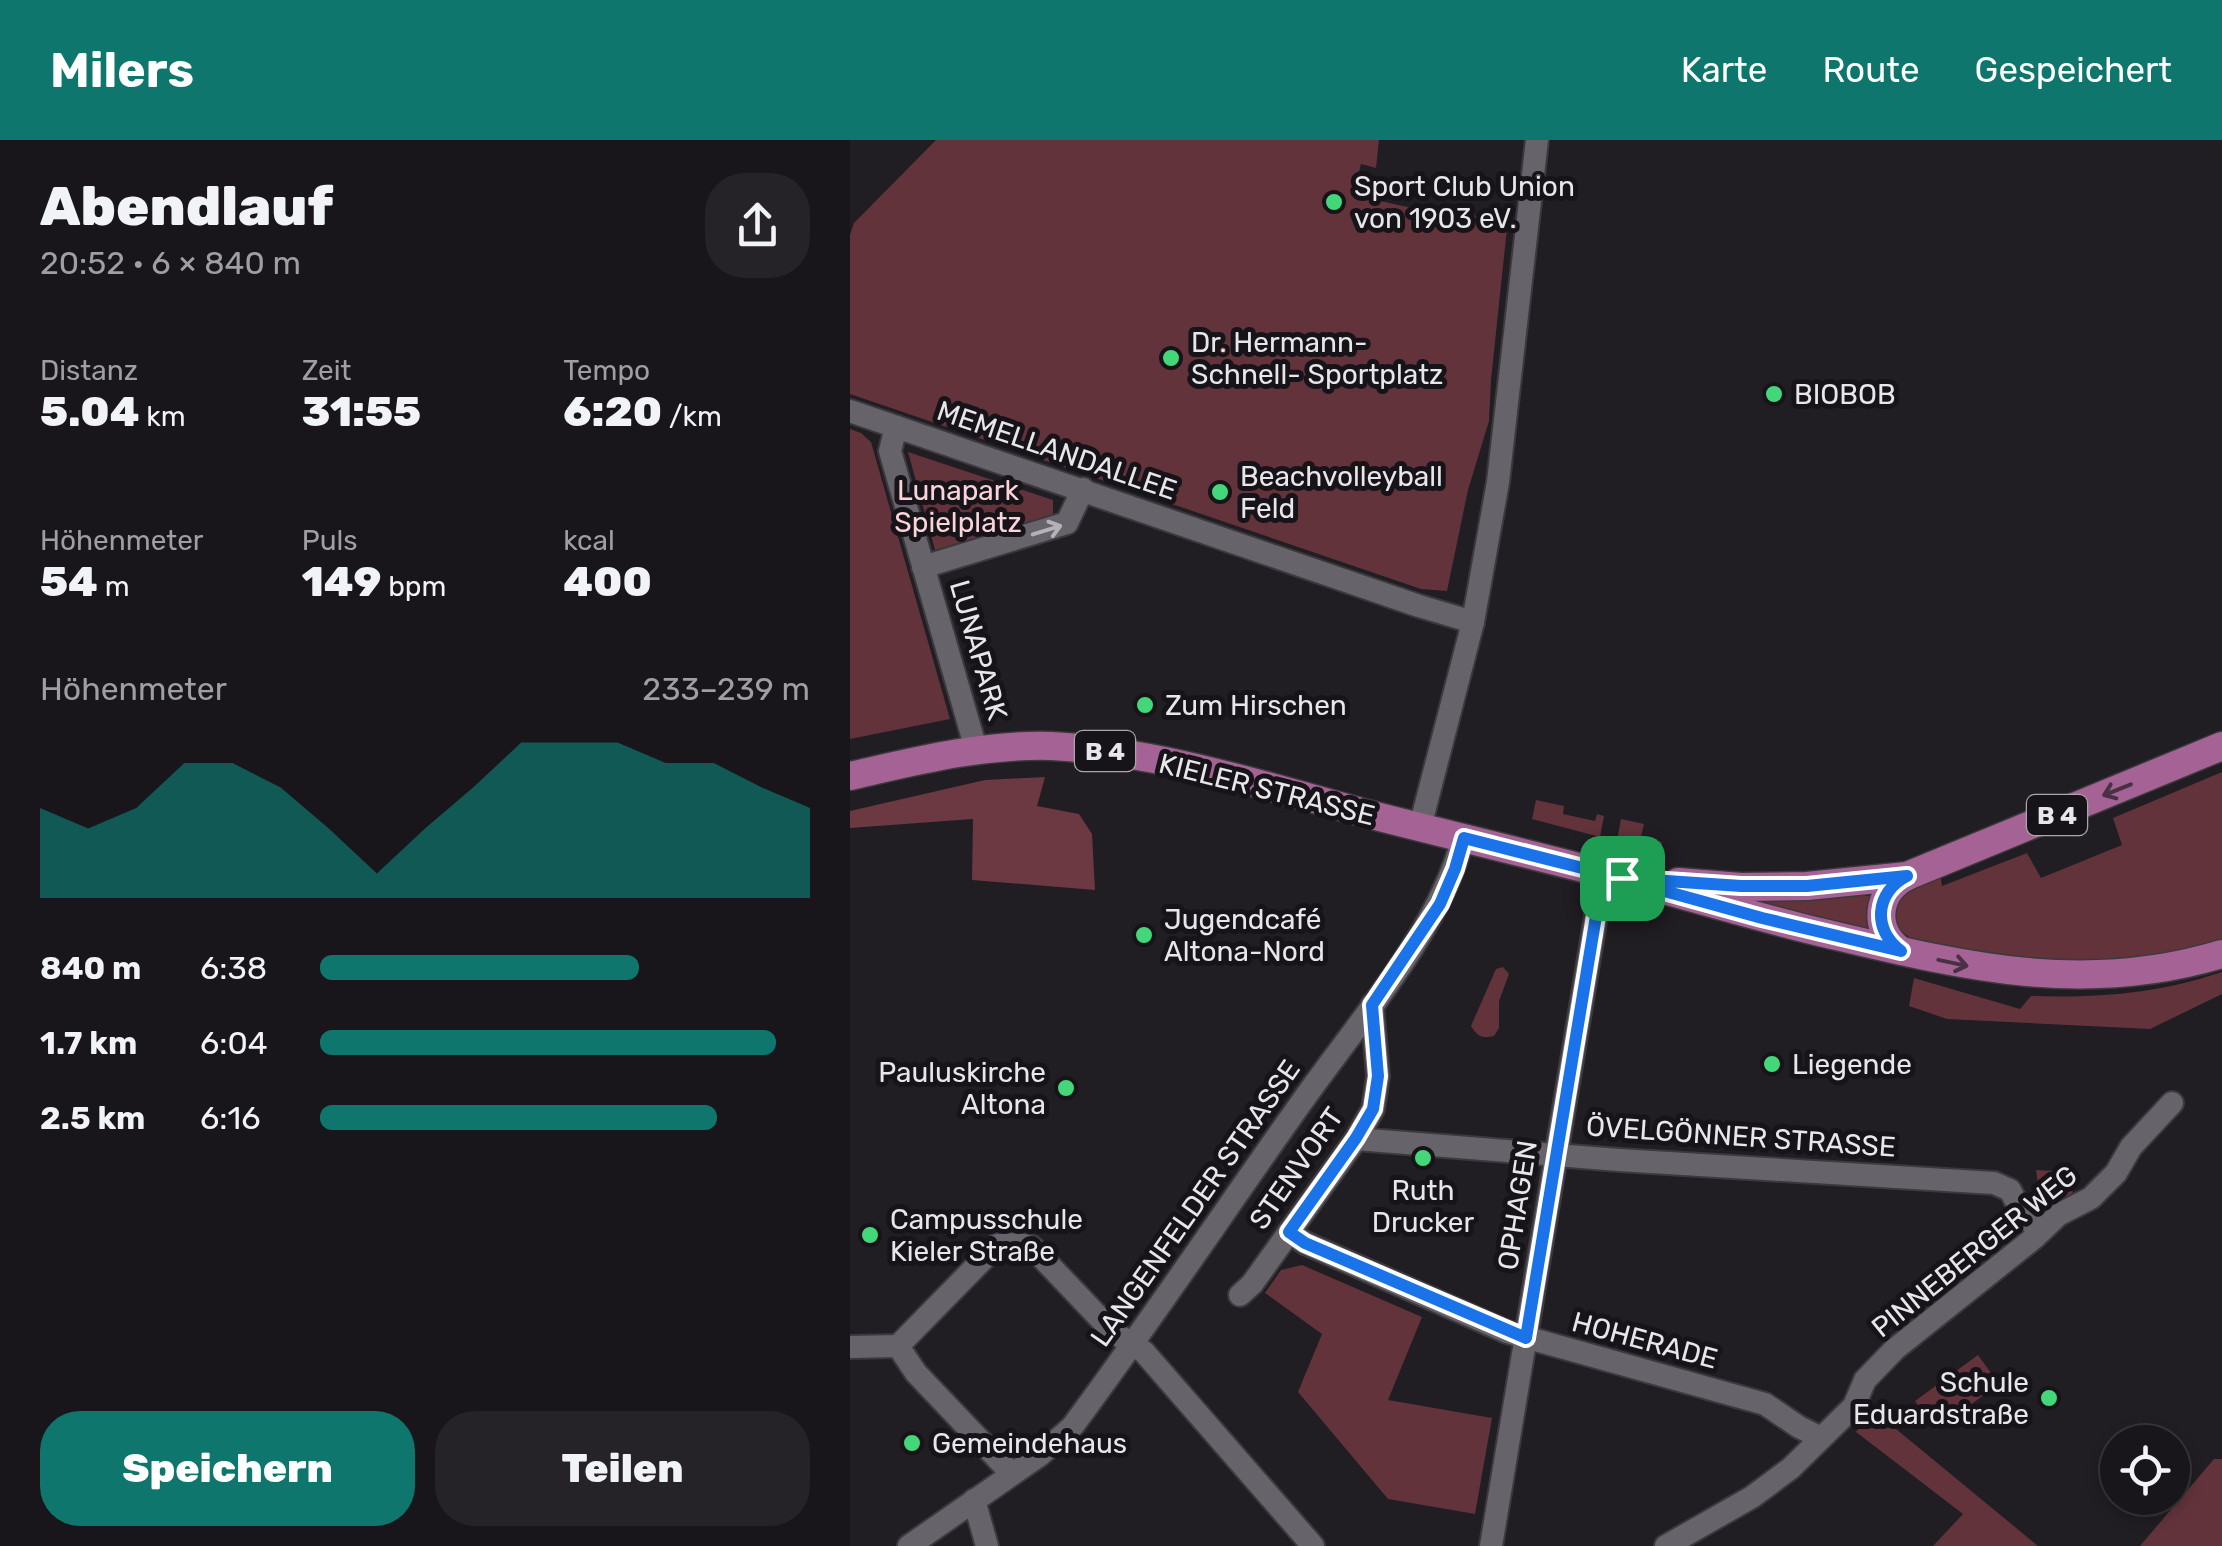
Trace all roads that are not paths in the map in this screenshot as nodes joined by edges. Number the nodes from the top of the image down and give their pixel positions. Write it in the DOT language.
graph roads {
  1 [pos="1537,140"];
  2 [pos="850,411"];
  3 [pos="896,427"];
  4 [pos="1083,489"];
  5 [pos="923,567"];
  6 [pos="1472,622"];
  7 [pos="2222,746"];
  8 [pos="976,749"];
  9 [pos="850,776"];
  10 [pos="1420,827"];
  11 [pos="1464,838"];
  12 [pos="1612,876"];
  13 [pos="1907,876"];
  14 [pos="1901,951"];
  15 [pos="2222,954"];
  16 [pos="1372,1005"];
  17 [pos="2172,1104"];
  18 [pos="1356,1138"];
  19 [pos="1556,1153"];
  20 [pos="1289,1232"];
  21 [pos="2040,1232"];
  22 [pos="1240,1295"];
  23 [pos="1526,1338"];
  24 [pos="1131,1344"];
  25 [pos="898,1346"];
  26 [pos="850,1347"];
  27 [pos="1819,1437"];
  28 [pos="1012,1474"];
  29 [pos="974,1500"];
  30 [pos="909,1546"];
  31 [pos="987,1546"];
  32 [pos="1313,1546"];
  33 [pos="1490,1546"];
  34 [pos="1666,1546"];
  1 -- 6 [label="street"];
  2 -- 3 [label="street, MEMELLANDALLEE"];
  3 -- 4 [label="street, MEMELLANDALLEE"];
  3 -- 5 [label="street, LUNAPARK"];
  5 -- 4 [label="street, LUNAPARK, one-way"];
  4 -- 6 [label="street, MEMELLANDALLEE"];
  5 -- 8 [label="street, LUNAPARK"];
  6 -- 10 [label="street"];
  7 -- 13 [label="main road, KIELER STRASSE / B 4, one-way"];
  8 -- 9 [label="main road, KIELER STRASSE / B 4"];
  8 -- 10 [label="main road, KIELER STRASSE / B 4"];
  10 -- 11 [label="main road, KIELER STRASSE / B 4"];
  11 -- 12 [label="main road, KIELER STRASSE / B 4"];
  11 -- 16 [label="street, LANGENFELDER STRASSE"];
  12 -- 13 [label="main road, KIELER STRASSE / B 4"];
  12 -- 14 [label="main road, KIELER STRASSE / B 4"];
  12 -- 19 [label="street, OPHAGEN"];
  13 -- 14 [label="main road"];
  14 -- 15 [label="main road, KIELER STRASSE / B 4, one-way"];
  16 -- 18 [label="street, STENVORT"];
  16 -- 24 [label="street, LANGENFELDER STRASSE"];
  17 -- 21 [label="street, PINNEBERGER WEG"];
  18 -- 19 [label="street, ÖVELGÖNNER STRASSE"];
  18 -- 20 [label="street, STENVORT"];
  19 -- 21 [label="street, ÖVELGÖNNER STRASSE"];
  19 -- 23 [label="street, OPHAGEN"];
  20 -- 22 [label="street, STENVORT"];
  20 -- 23 [label="street, HOHERADE"];
  21 -- 27 [label="street, PINNEBERGER WEG"];
  23 -- 27 [label="street, HOHERADE"];
  23 -- 33 [label="street, OPHAGEN"];
  24 -- 25 [label="street"];
  24 -- 28 [label="street, LANGENFELDER STRASSE"];
  24 -- 32 [label="street"];
  25 -- 26 [label="street"];
  25 -- 28 [label="street"];
  27 -- 34 [label="street, PINNEBERGER WEG"];
  28 -- 29 [label="street, LANGENFELDER STRASSE"];
  29 -- 30 [label="street, LANGENFELDER STRASSE"];
  29 -- 31 [label="street"];
}
